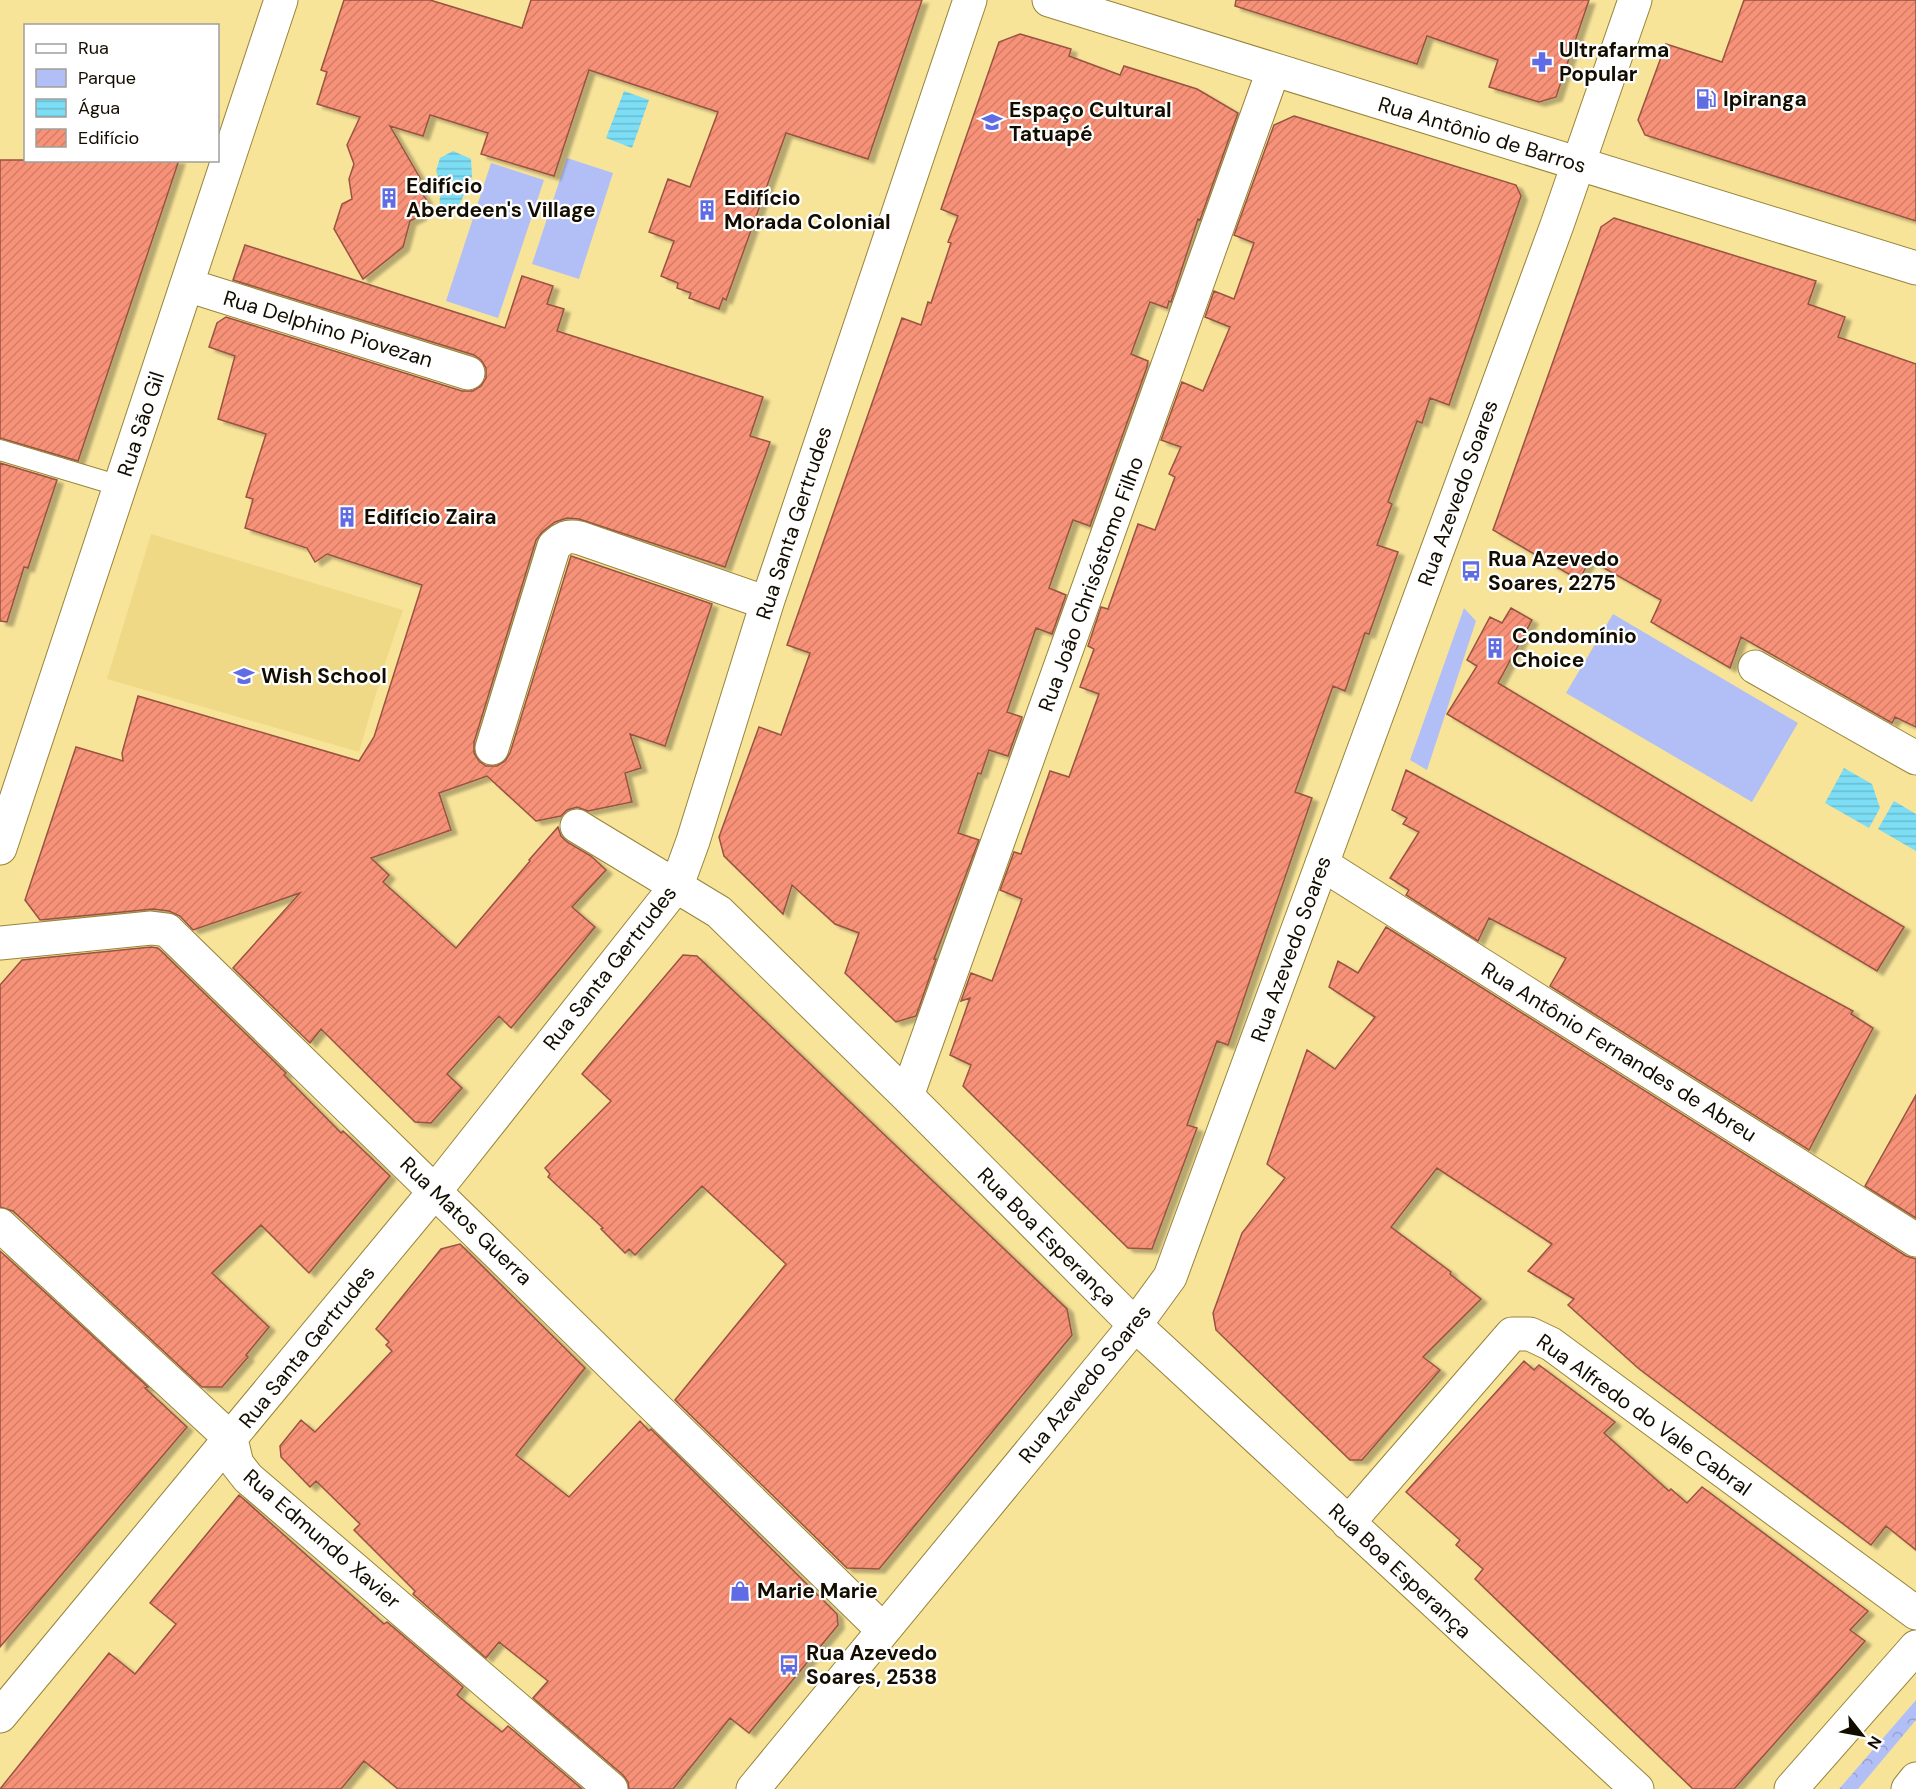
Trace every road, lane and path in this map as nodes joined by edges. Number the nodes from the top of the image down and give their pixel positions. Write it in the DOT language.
graph roads {
  1 [pos="281,0"];
  2 [pos="970,0"];
  3 [pos="1048,0"];
  4 [pos="1635,0"];
  5 [pos="1274,71"];
  6 [pos="1578,165"];
  7 [pos="1916,268"];
  8 [pos="187,285"];
  9 [pos="468,374"];
  10 [pos="0,450"];
  11 [pos="120,486"];
  12 [pos="767,603"];
  13 [pos="1755,667"];
  14 [pos="492,748"];
  15 [pos="1916,758"];
  16 [pos="577,826"];
  17 [pos="0,848"];
  18 [pos="1322,864"];
  19 [pos="677,885"];
  20 [pos="0,943"];
  21 [pos="907,1096"];
  22 [pos="435,1191"];
  23 [pos="0,1225"];
  24 [pos="1916,1240"];
  25 [pos="1135,1324"];
  26 [pos="231,1439"];
  27 [pos="1348,1523"];
  28 [pos="1916,1613"];
  29 [pos="883,1630"];
  30 [pos="1916,1647"];
  31 [pos="0,1716"];
  32 [pos="1916,1779"];
  33 [pos="611,1789"];
  34 [pos="753,1789"];
  35 [pos="1637,1789"];
  36 [pos="1791,1789"];
  37 [pos="1908,1789"];
  1 -- 8 [label="street, Rua São Gil"];
  2 -- 12 [label="street, Rua Santa Gertrudes"];
  3 -- 5 [label="street, Rua Antônio de Barros"];
  4 -- 6 [label="street, Rua Azevedo Soares"];
  5 -- 6 [label="street, Rua Antônio de Barros"];
  5 -- 21 [label="street, Rua João Chrisóstomo Filho"];
  6 -- 7 [label="street, Rua Antônio de Barros"];
  6 -- 18 [label="street, Rua Azevedo Soares"];
  8 -- 9 [label="street, Rua Delphino Piovezan"];
  8 -- 11 [label="street, Rua São Gil"];
  10 -- 11 [label="lane"];
  11 -- 17 [label="street, Rua São Gil"];
  12 -- 14 [label="street"];
  12 -- 19 [label="street, Rua Santa Gertrudes"];
  13 -- 15 [label="street"];
  16 -- 19 [label="street, Rua Boa Esperança"];
  18 -- 24 [label="street, Rua Antônio Fernandes de Abreu"];
  18 -- 25 [label="street, Rua Azevedo Soares"];
  19 -- 21 [label="street, Rua Boa Esperança"];
  19 -- 22 [label="street, Rua Santa Gertrudes"];
  20 -- 22 [label="street, Rua Matos Guerra"];
  21 -- 25 [label="street, Rua Boa Esperança"];
  22 -- 26 [label="street, Rua Santa Gertrudes"];
  22 -- 29 [label="street, Rua Matos Guerra"];
  23 -- 26 [label="street"];
  25 -- 27 [label="street, Rua Boa Esperança"];
  25 -- 29 [label="street, Rua Azevedo Soares"];
  26 -- 31 [label="street, Rua Santa Gertrudes"];
  26 -- 33 [label="street, Rua Edmundo Xavier"];
  27 -- 28 [label="street, Rua Alfredo do Vale Cabral"];
  27 -- 35 [label="street, Rua Boa Esperança"];
  29 -- 34 [label="street, Rua Azevedo Soares"];
  30 -- 36 [label="street"];
  32 -- 37 [label="street"];
}
